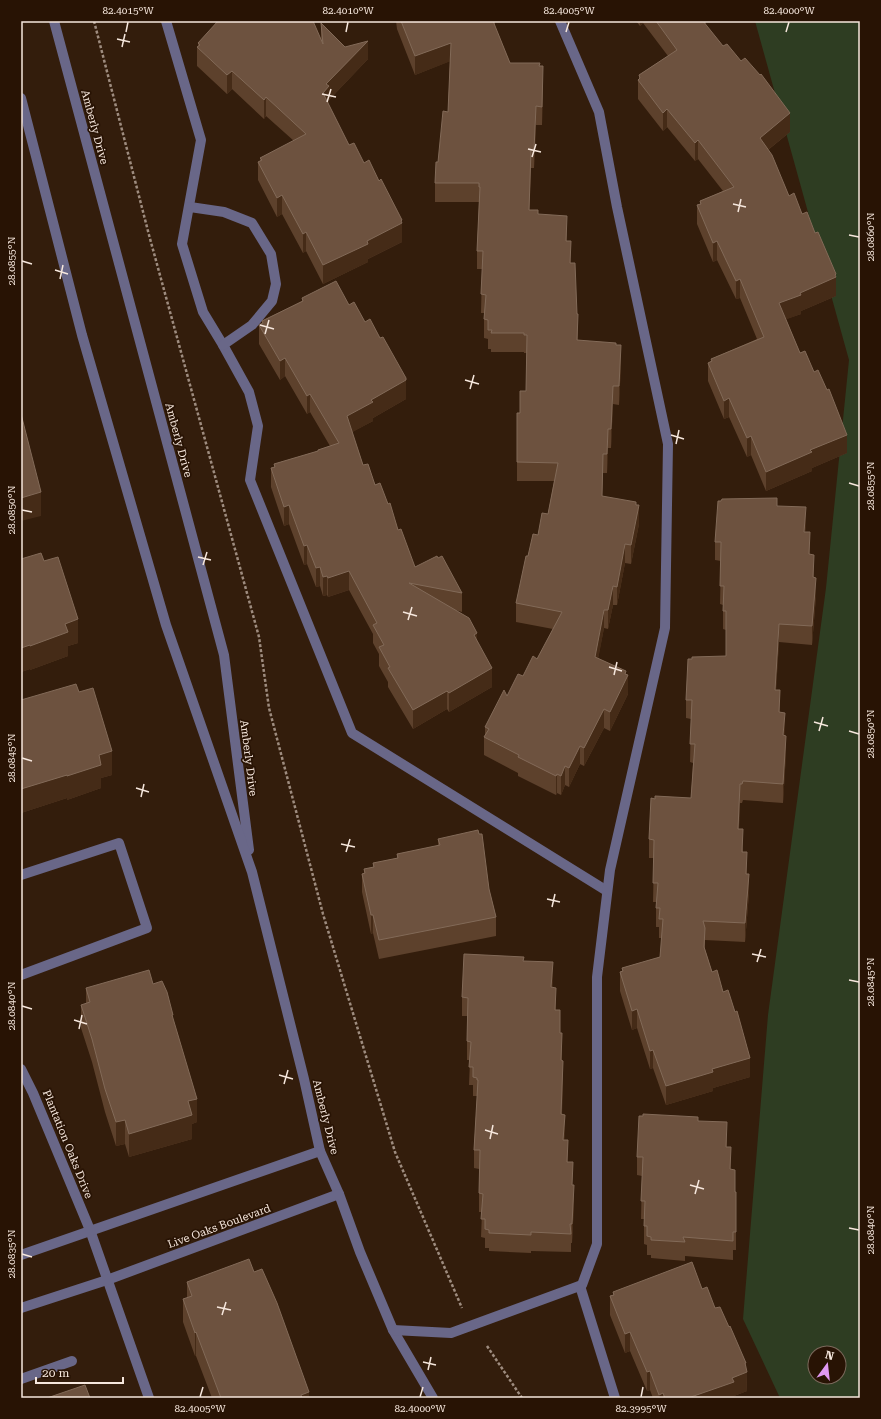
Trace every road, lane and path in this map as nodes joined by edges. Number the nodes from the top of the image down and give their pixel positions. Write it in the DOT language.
graph roads {
  1 [pos="54,21"];
  2 [pos="94,21"];
  3 [pos="166,21"];
  4 [pos="560,21"];
  5 [pos="21,98"];
  6 [pos="190,207"];
  7 [pos="223,345"];
  8 [pos="252,872"];
  9 [pos="21,875"];
  10 [pos="607,891"];
  11 [pos="21,975"];
  12 [pos="21,1069"];
  13 [pos="320,1151"];
  14 [pos="339,1194"];
  15 [pos="90,1230"];
  16 [pos="21,1255"];
  17 [pos="108,1280"];
  18 [pos="580,1286"];
  19 [pos="21,1308"];
  20 [pos="464,1314"];
  21 [pos="393,1330"];
  22 [pos="487,1346"];
  23 [pos="72,1361"];
  24 [pos="21,1379"];
  25 [pos="149,1398"];
  26 [pos="433,1398"];
  27 [pos="522,1398"];
  28 [pos="615,1398"];
  1 -- 8 [label="street, Amberly Drive"];
  2 -- 20 [label="path"];
  3 -- 6 [label="street"];
  4 -- 10 [label="street"];
  5 -- 8 [label="street, Amberly Drive"];
  6 -- 7 [label="street"];
  6 -- 7 [label="street"];
  7 -- 10 [label="street"];
  8 -- 13 [label="street, Amberly Drive"];
  9 -- 11 [label="street"];
  10 -- 18 [label="street"];
  12 -- 15 [label="street, Plantation Oaks Drive"];
  13 -- 14 [label="street, Amberly Drive"];
  13 -- 15 [label="street"];
  14 -- 17 [label="street, Live Oaks Boulevard"];
  14 -- 21 [label="street, Amberly Drive"];
  15 -- 16 [label="street"];
  15 -- 17 [label="street"];
  17 -- 19 [label="street, Live Oaks Boulevard"];
  17 -- 25 [label="street"];
  18 -- 21 [label="street"];
  18 -- 28 [label="street"];
  21 -- 26 [label="street, Amberly Drive"];
  22 -- 27 [label="path"];
  23 -- 24 [label="street"];
}
